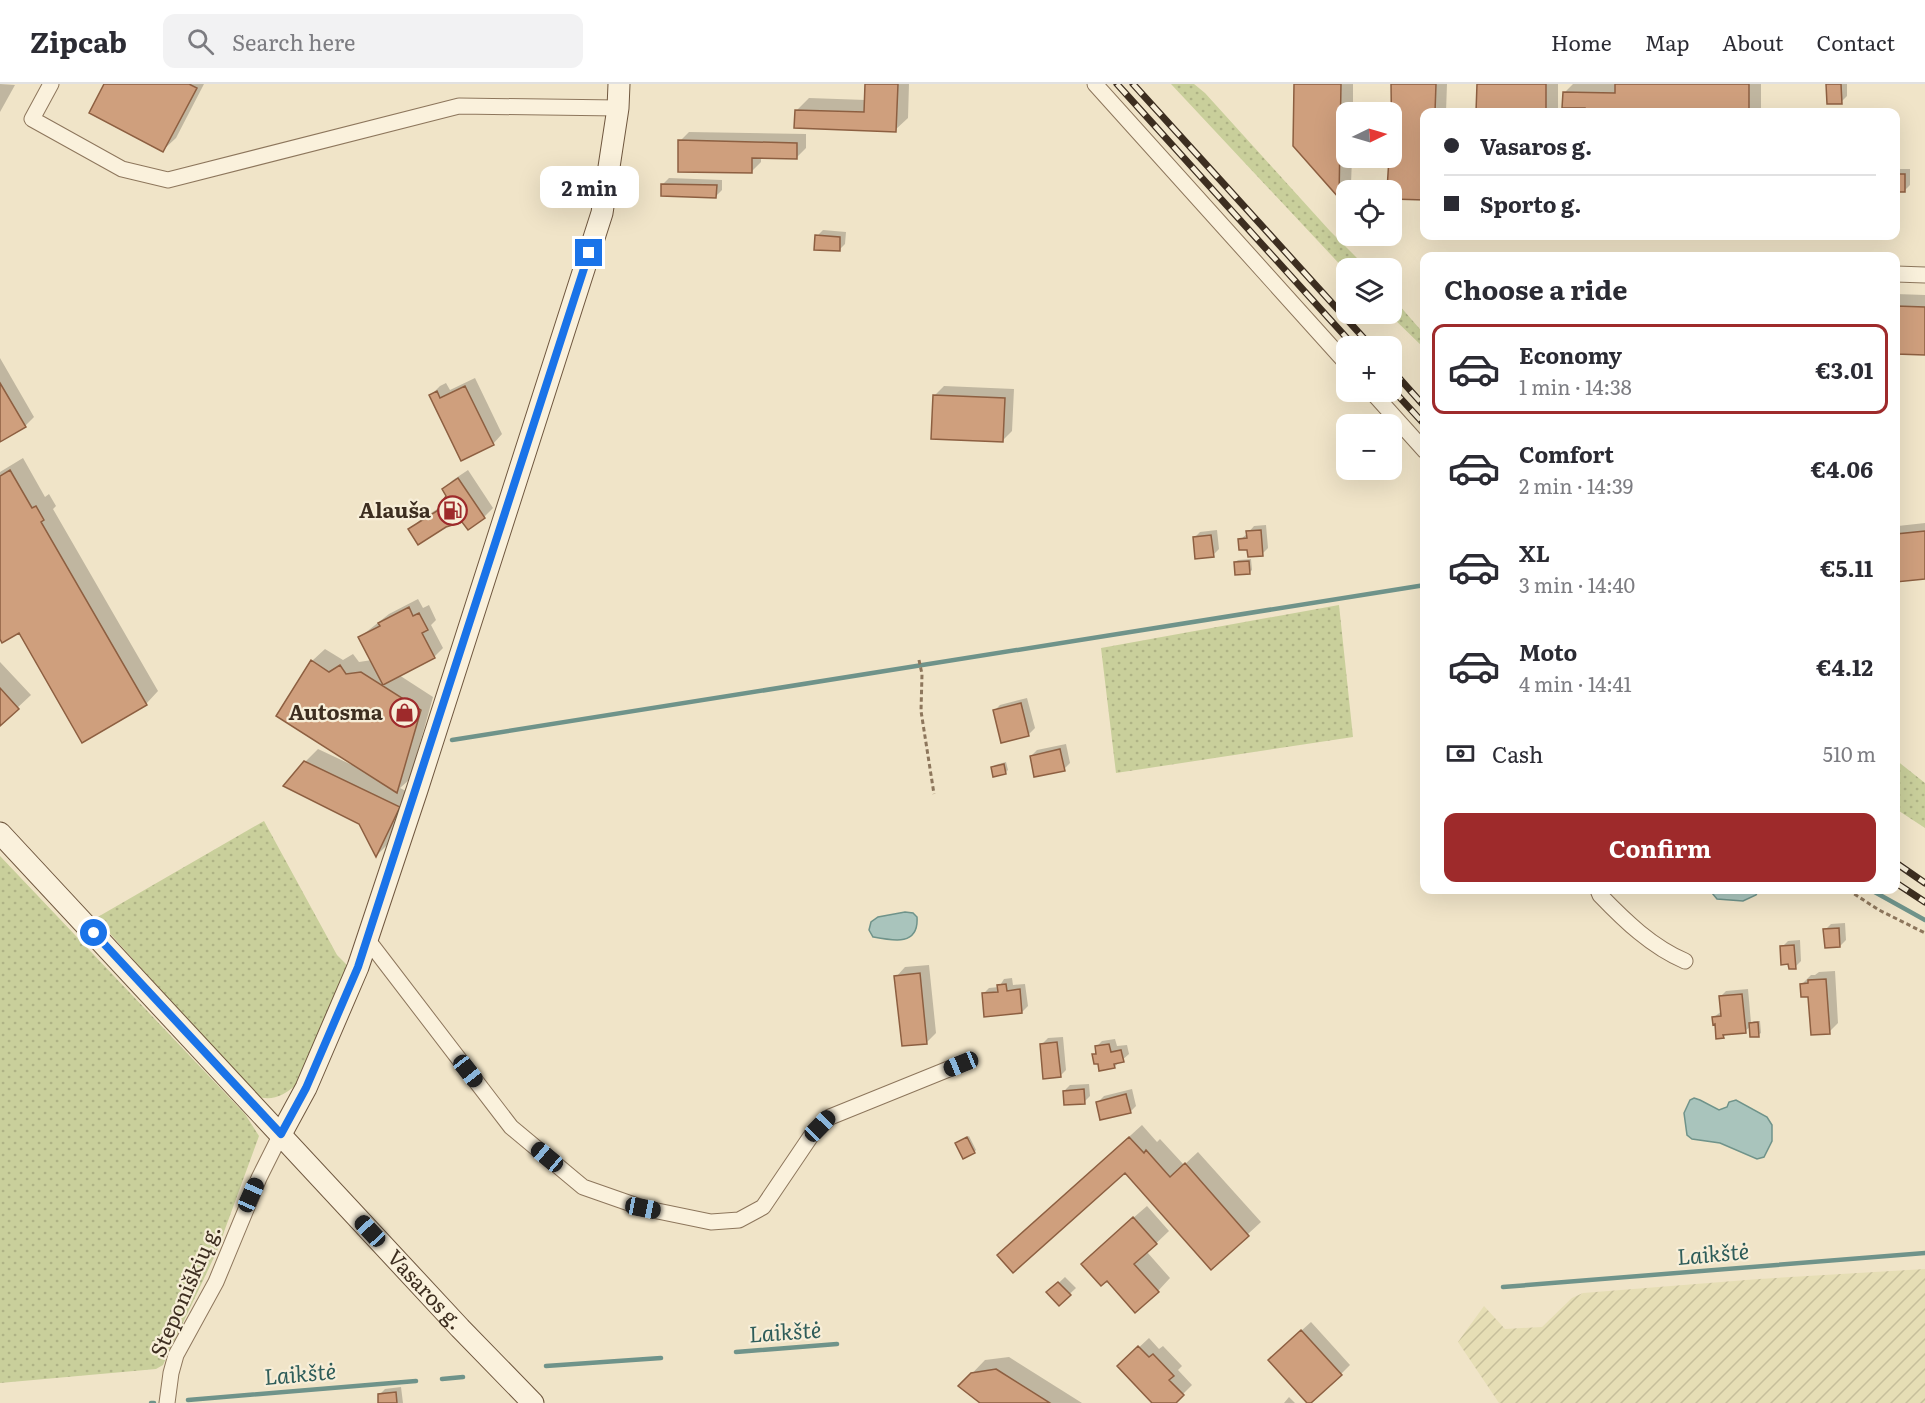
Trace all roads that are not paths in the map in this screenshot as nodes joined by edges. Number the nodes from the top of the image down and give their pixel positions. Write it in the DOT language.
graph roads {
  1 [pos="51,84"];
  2 [pos="619,84"];
  3 [pos="1095,84"];
  4 [pos="618,108"];
  5 [pos="1900,274"];
  6 [pos="1925,275"];
  7 [pos="1336,352"];
  8 [pos="1381,402"];
  9 [pos="1420,445"];
  10 [pos="0,833"];
  11 [pos="1600,894"];
  12 [pos="367,939"];
  13 [pos="1685,961"];
  14 [pos="961,1064"];
  15 [pos="281,1134"];
  16 [pos="167,1403"];
  17 [pos="533,1403"];
  1 -- 4 [label="street"];
  2 -- 4 [label="street"];
  3 -- 7 [label="street"];
  4 -- 12 [label="street"];
  5 -- 6 [label="street"];
  8 -- 9 [label="street"];
  10 -- 15 [label="street, Vasaros g."];
  11 -- 13 [label="street"];
  12 -- 14 [label="street"];
  12 -- 15 [label="street"];
  15 -- 16 [label="street, Steponiškių g."];
  15 -- 17 [label="street, Vasaros g."];
}
